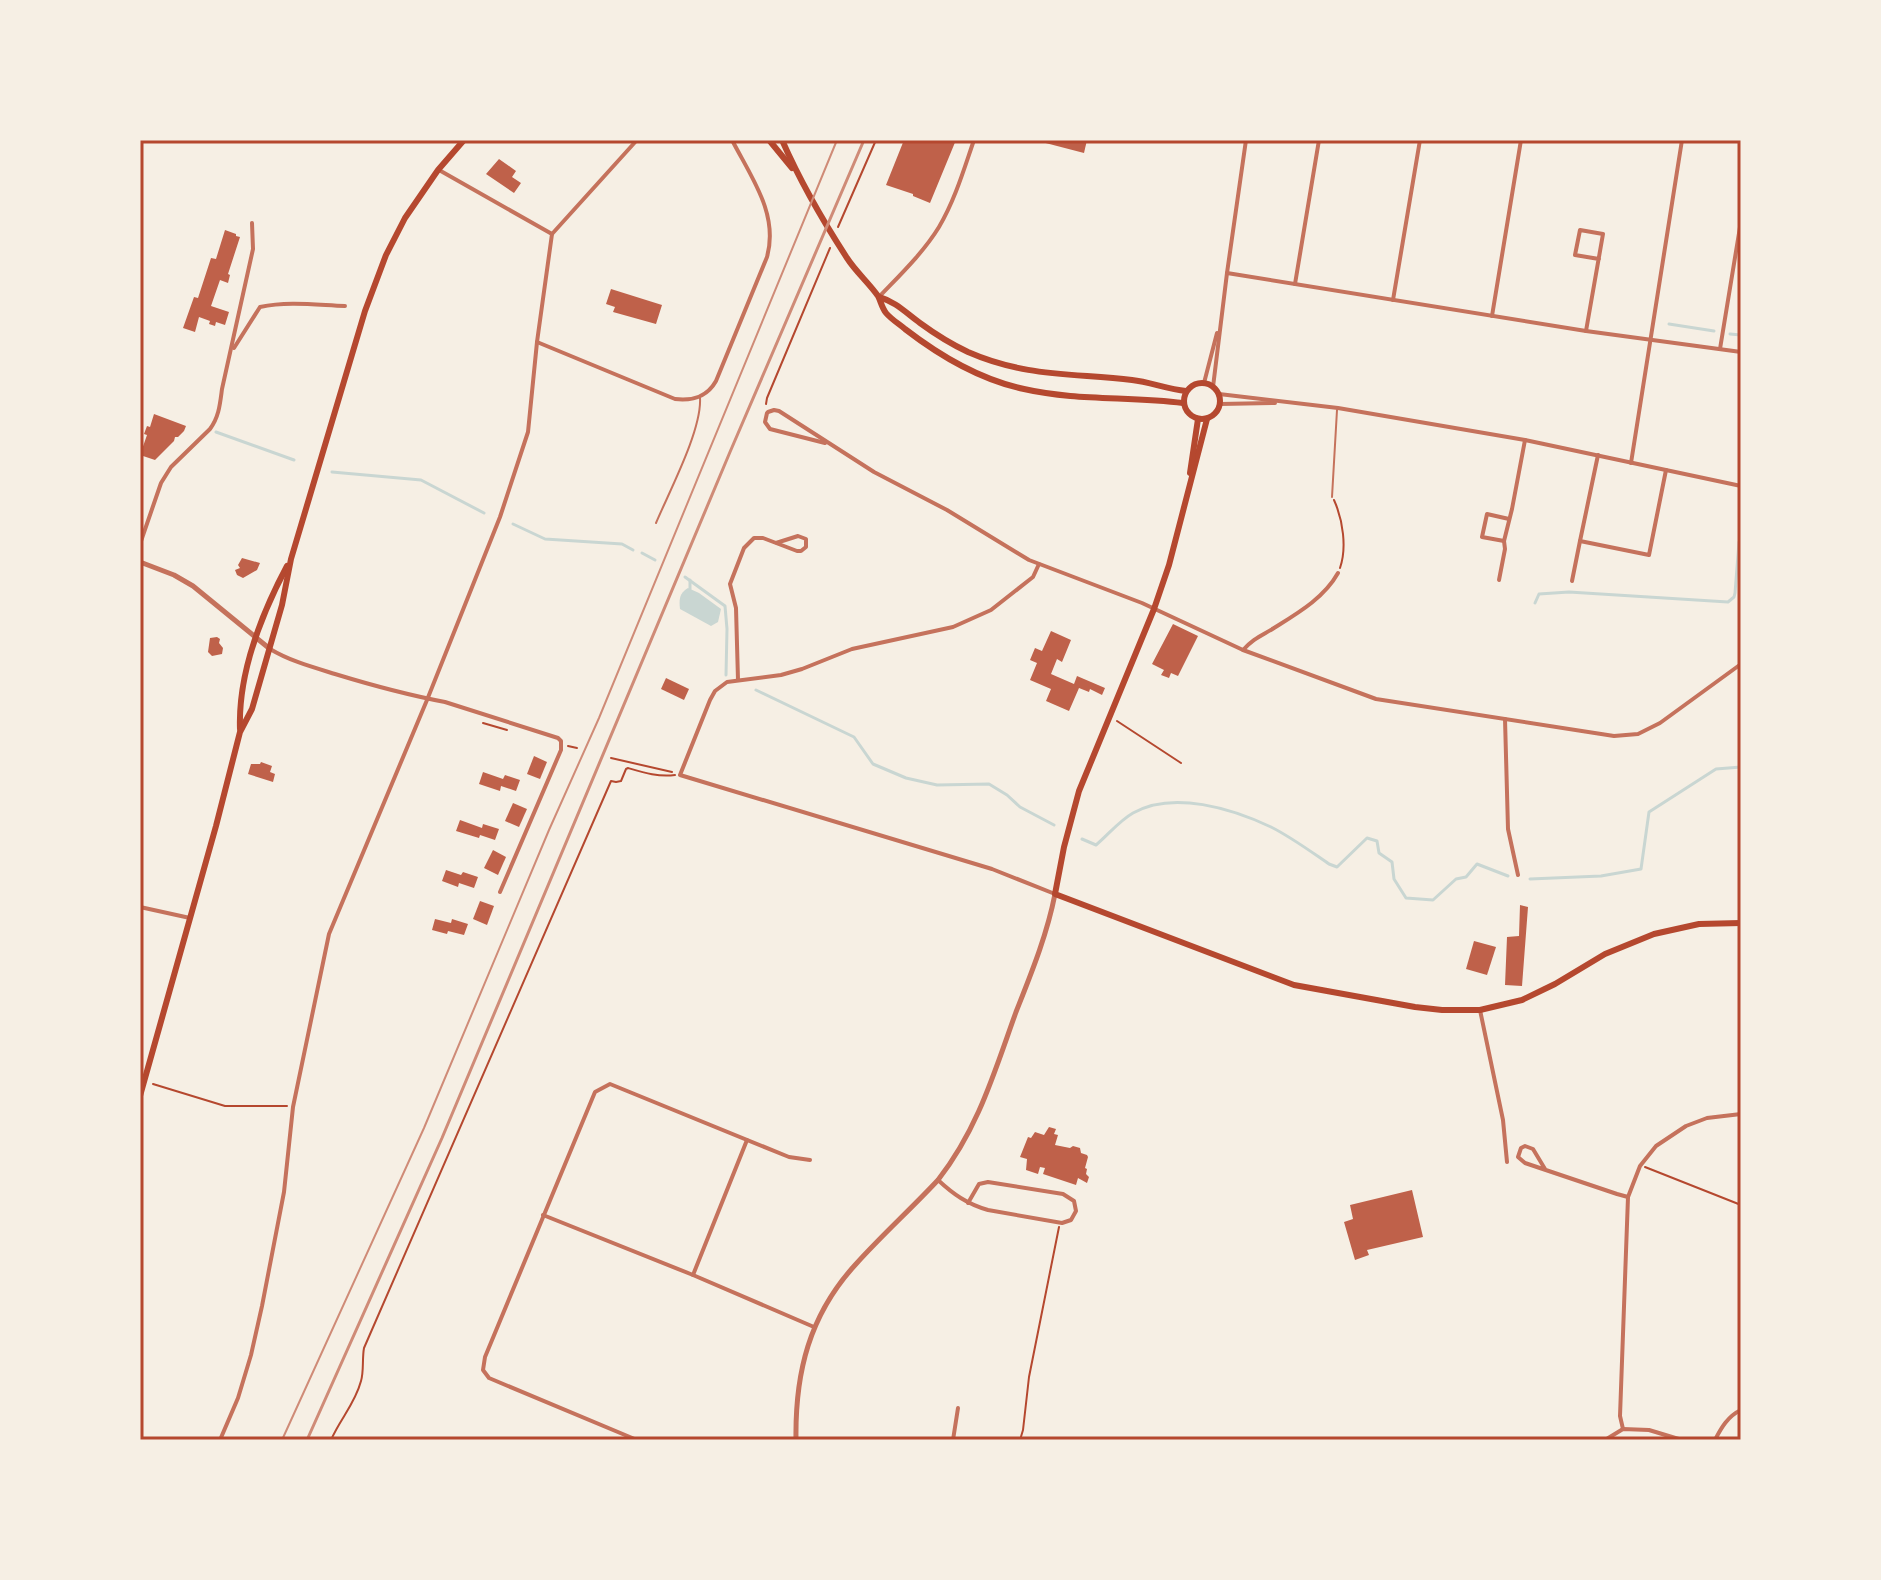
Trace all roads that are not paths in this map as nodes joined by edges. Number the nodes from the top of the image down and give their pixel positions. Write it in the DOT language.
graph roads {
  1 [pos="464,140"];
  2 [pos="637,140"];
  3 [pos="732,140"];
  4 [pos="769,140"];
  5 [pos="782,140"];
  6 [pos="974,140"];
  7 [pos="1246,140"];
  8 [pos="1319,140"];
  9 [pos="1420,140"];
  10 [pos="1521,140"];
  11 [pos="1682,140"];
  12 [pos="438,170"];
  13 [pos="797,173"];
  14 [pos="1741,221"];
  15 [pos="252,223"];
  16 [pos="552,234"];
  17 [pos="1599,259"];
  18 [pos="1227,273"];
  19 [pos="1295,284"];
  20 [pos="879,297"];
  21 [pos="1393,300"];
  22 [pos="345,306"];
  23 [pos="1492,316"];
  24 [pos="1220,323"];
  25 [pos="1586,331"];
  26 [pos="1651,340"];
  27 [pos="537,342"];
  28 [pos="1720,349"];
  29 [pos="231,352"];
  30 [pos="1741,352"];
  31 [pos="1204,383"];
  32 [pos="1213,387"];
  33 [pos="1186,391"];
  34 [pos="1219,394"];
  35 [pos="700,397"];
  36 [pos="1285,402"];
  37 [pos="1183,403"];
  38 [pos="1220,404"];
  39 [pos="1338,408"];
  40 [pos="1198,419"];
  41 [pos="1207,419"];
  42 [pos="1525,440"];
  43 [pos="831,444"];
  44 [pos="1598,455"];
  45 [pos="1631,463"];
  46 [pos="1666,470"];
  47 [pos="1741,486"];
  48 [pos="1187,496"];
  49 [pos="1332,497"];
  50 [pos="1509,519"];
  51 [pos="656,523"];
  52 [pos="1504,541"];
  53 [pos="1580,541"];
  54 [pos="776,543"];
  55 [pos="140,544"];
  56 [pos="291,559"];
  57 [pos="140,562"];
  58 [pos="1039,564"];
  59 [pos="1338,573"];
  60 [pos="1499,580"];
  61 [pos="1572,581"];
  62 [pos="1154,609"];
  63 [pos="256,637"];
  64 [pos="270,649"];
  65 [pos="1243,650"];
  66 [pos="1741,664"];
  67 [pos="738,680"];
  68 [pos="427,700"];
  69 [pos="1505,719"];
  70 [pos="240,732"];
  71 [pos="1518,875"];
  72 [pos="500,892"];
  73 [pos="1055,894"];
  74 [pos="140,907"];
  75 [pos="190,918"];
  76 [pos="1741,923"];
  77 [pos="1480,1010"];
  78 [pos="140,1096"];
  79 [pos="1741,1114"];
  80 [pos="747,1140"];
  81 [pos="810,1160"];
  82 [pos="1507,1162"];
  83 [pos="1545,1169"];
  84 [pos="938,1180"];
  85 [pos="1628,1197"];
  86 [pos="968,1203"];
  87 [pos="543,1215"];
  88 [pos="693,1275"];
  89 [pos="814,1327"];
  90 [pos="958,1408"];
  91 [pos="1741,1410"];
  92 [pos="1623,1429"];
  93 [pos="220,1440"];
  94 [pos="637,1440"];
  95 [pos="796,1440"];
  96 [pos="953,1440"];
  97 [pos="1605,1440"];
  98 [pos="1682,1440"];
  99 [pos="1715,1440"];
  1 -- 12 [label="main road"];
  2 -- 16 [label="street"];
  3 -- 35 [label="street"];
  4 -- 13 [label="main road"];
  5 -- 13 [label="main road"];
  6 -- 20 [label="street"];
  7 -- 18 [label="street"];
  8 -- 19 [label="street"];
  9 -- 21 [label="street"];
  10 -- 23 [label="street"];
  11 -- 26 [label="street"];
  12 -- 16 [label="street"];
  12 -- 56 [label="main road"];
  13 -- 20 [label="main road"];
  14 -- 28 [label="street"];
  15 -- 29 [label="street"];
  16 -- 27 [label="street"];
  17 -- 17 [label="street"];
  17 -- 25 [label="street"];
  18 -- 19 [label="street"];
  18 -- 24 [label="street"];
  19 -- 21 [label="street"];
  20 -- 33 [label="main road"];
  20 -- 37 [label="main road"];
  21 -- 23 [label="street"];
  22 -- 29 [label="street"];
  23 -- 25 [label="street"];
  24 -- 31 [label="street"];
  24 -- 32 [label="street"];
  25 -- 26 [label="street"];
  26 -- 28 [label="street"];
  26 -- 45 [label="street"];
  27 -- 35 [label="street"];
  27 -- 68 [label="street"];
  28 -- 30 [label="street"];
  29 -- 55 [label="street"];
  31 -- 32 [label="main road"];
  31 -- 33 [label="main road"];
  32 -- 34 [label="main road"];
  33 -- 37 [label="main road"];
  34 -- 36 [label="street"];
  34 -- 38 [label="main road"];
  35 -- 51 [label="lane"];
  36 -- 38 [label="street"];
  36 -- 39 [label="street"];
  37 -- 40 [label="main road"];
  38 -- 41 [label="main road"];
  39 -- 42 [label="street"];
  39 -- 49 [label="lane"];
  40 -- 41 [label="main road"];
  40 -- 48 [label="main road"];
  41 -- 48 [label="main road"];
  42 -- 44 [label="street"];
  42 -- 50 [label="street"];
  43 -- 43 [label="street"];
  43 -- 58 [label="street"];
  44 -- 45 [label="street"];
  44 -- 53 [label="street"];
  45 -- 46 [label="street"];
  46 -- 47 [label="street"];
  46 -- 53 [label="street"];
  48 -- 62 [label="main road"];
  50 -- 52 [label="street"];
  50 -- 52 [label="street"];
  52 -- 60 [label="street"];
  53 -- 61 [label="street"];
  54 -- 54 [label="street"];
  54 -- 67 [label="street"];
  56 -- 63 [label="main road"];
  56 -- 64 [label="main road"];
  57 -- 63 [label="street"];
  58 -- 62 [label="street"];
  58 -- 67 [label="street"];
  59 -- 65 [label="street"];
  62 -- 65 [label="street"];
  62 -- 73 [label="main road"];
  63 -- 64 [label="street"];
  63 -- 70 [label="main road"];
  64 -- 68 [label="street"];
  64 -- 70 [label="main road"];
  65 -- 69 [label="street"];
  66 -- 69 [label="street"];
  67 -- 73 [label="street"];
  68 -- 72 [label="street"];
  68 -- 93 [label="street"];
  69 -- 71 [label="street"];
  70 -- 75 [label="main road"];
  73 -- 77 [label="main road"];
  73 -- 84 [label="street"];
  74 -- 75 [label="street"];
  75 -- 78 [label="main road"];
  76 -- 77 [label="main road"];
  77 -- 82 [label="street"];
  79 -- 85 [label="street"];
  80 -- 81 [label="street"];
  80 -- 87 [label="street"];
  80 -- 88 [label="street"];
  83 -- 83 [label="street"];
  83 -- 85 [label="street"];
  84 -- 86 [label="street"];
  84 -- 89 [label="street"];
  85 -- 92 [label="street"];
  86 -- 86 [label="street"];
  87 -- 88 [label="street"];
  87 -- 94 [label="street"];
  88 -- 89 [label="street"];
  89 -- 95 [label="street"];
  90 -- 96 [label="street"];
  91 -- 99 [label="street"];
  92 -- 97 [label="street"];
  92 -- 98 [label="street"];
}
